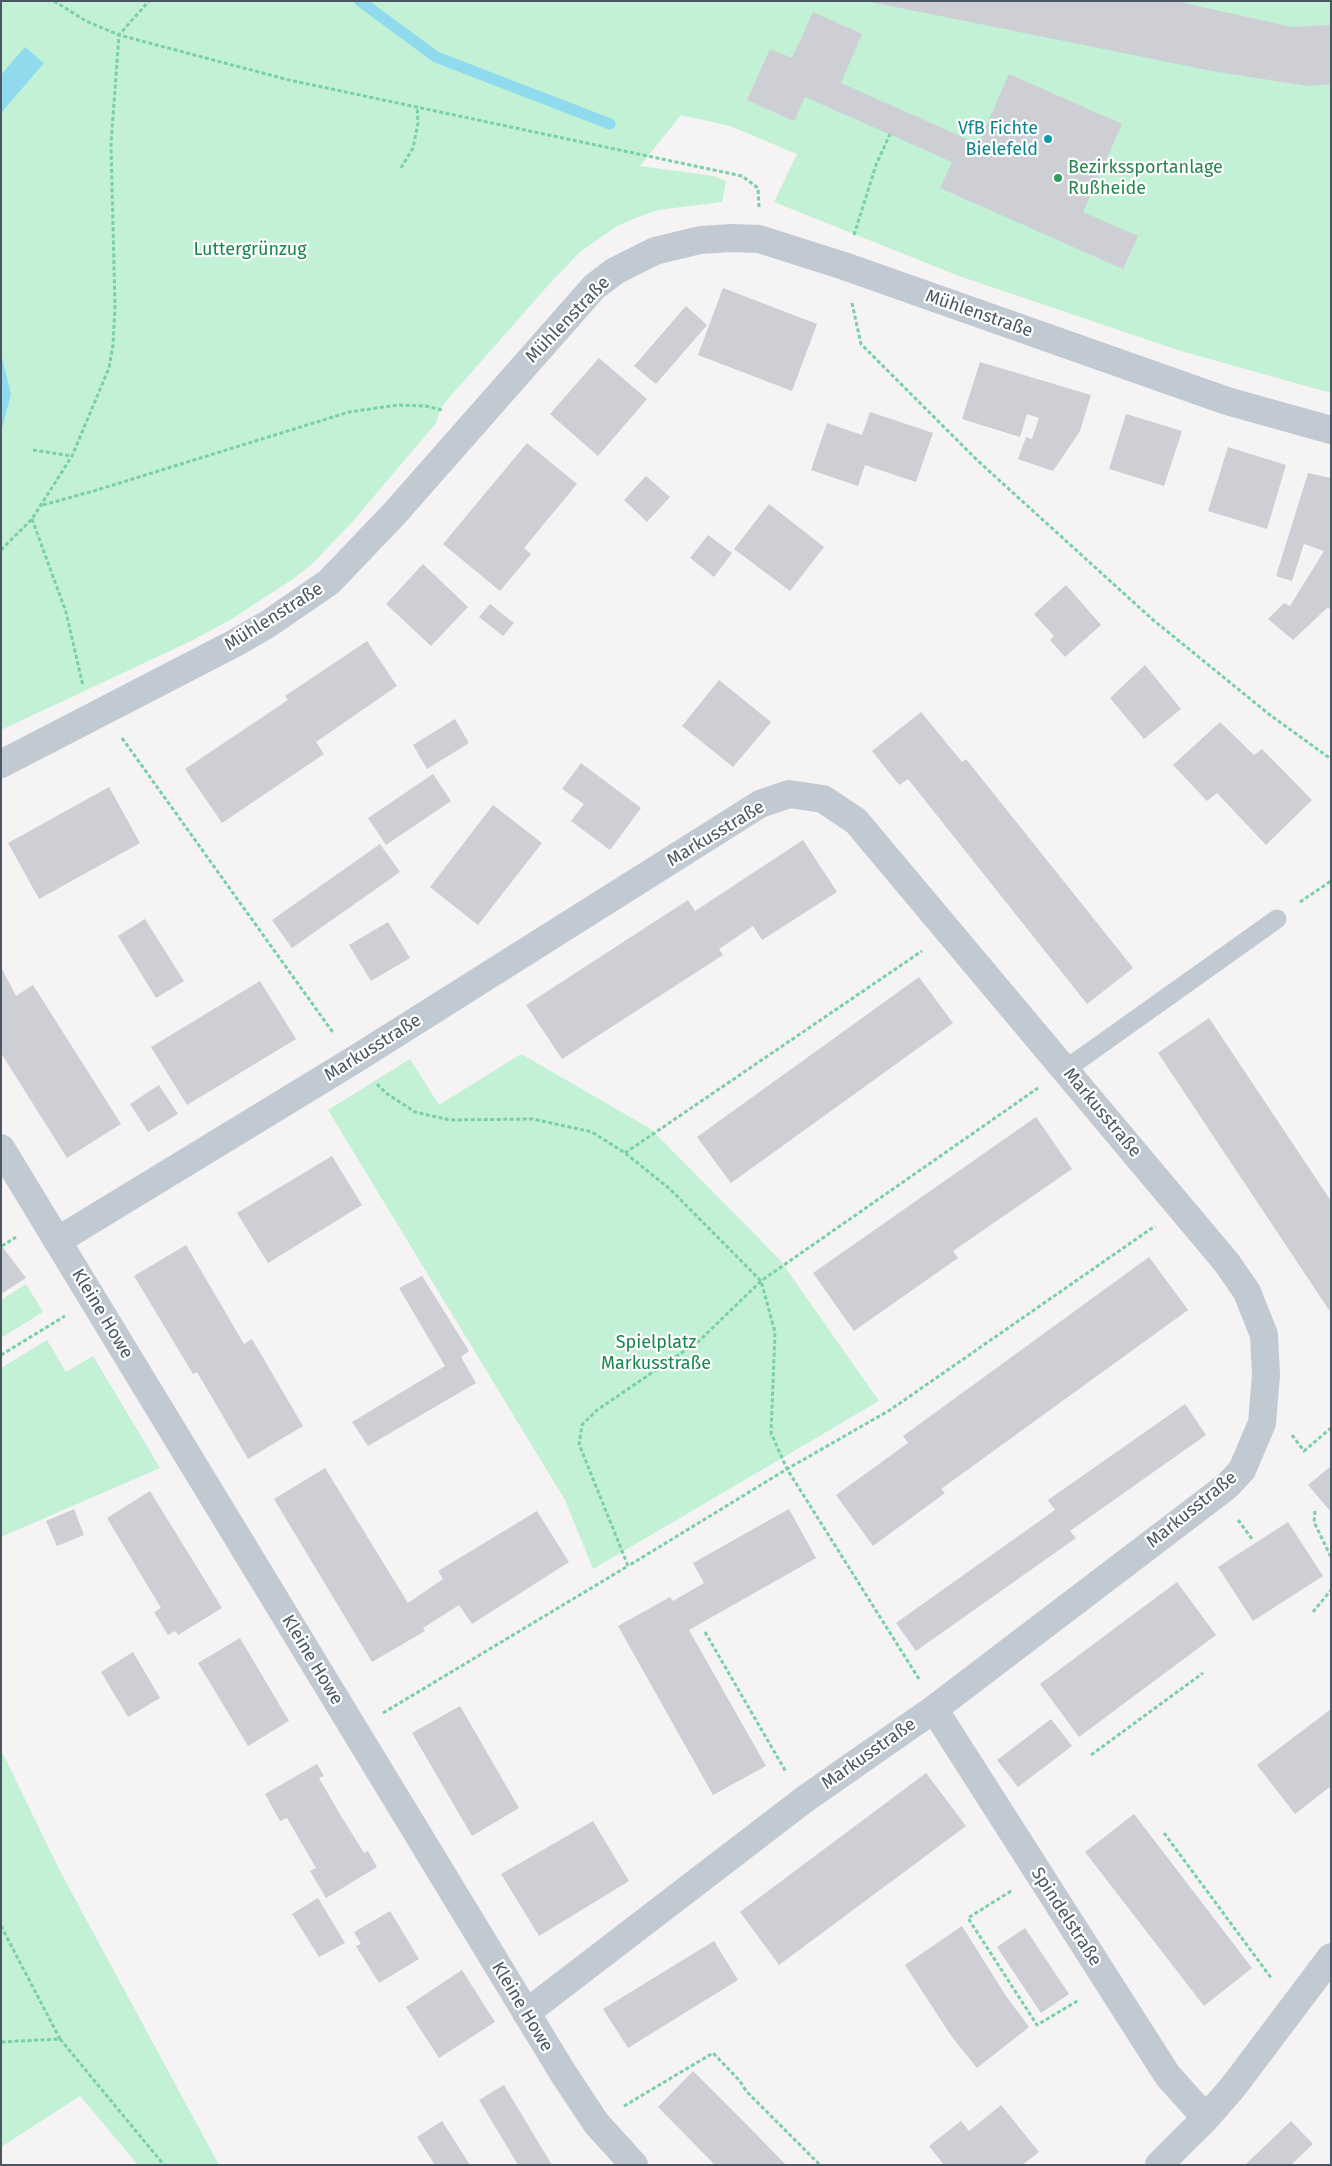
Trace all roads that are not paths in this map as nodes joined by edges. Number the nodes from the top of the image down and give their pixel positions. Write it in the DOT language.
graph roads {
  1 [pos="1331,430"];
  2 [pos="1,764"];
  3 [pos="1277,918"];
  4 [pos="1066,1069"];
  5 [pos="1,1148"];
  6 [pos="57,1241"];
  7 [pos="934,1709"];
  8 [pos="1331,1957"];
  9 [pos="526,2013"];
  10 [pos="1206,2118"];
  11 [pos="634,2165"];
  12 [pos="1159,2165"];
  1 -- 2 [label="street, Mühlenstraße"];
  3 -- 4 [label="lane"];
  4 -- 6 [label="street, Markusstraße"];
  4 -- 7 [label="street, Markusstraße"];
  5 -- 6 [label="street, Kleine Howe"];
  6 -- 9 [label="street, Kleine Howe"];
  7 -- 9 [label="street, Markusstraße"];
  7 -- 10 [label="street, Spindelstraße"];
  8 -- 10 [label="street"];
  9 -- 11 [label="street, Kleine Howe"];
  10 -- 12 [label="street"];
}
